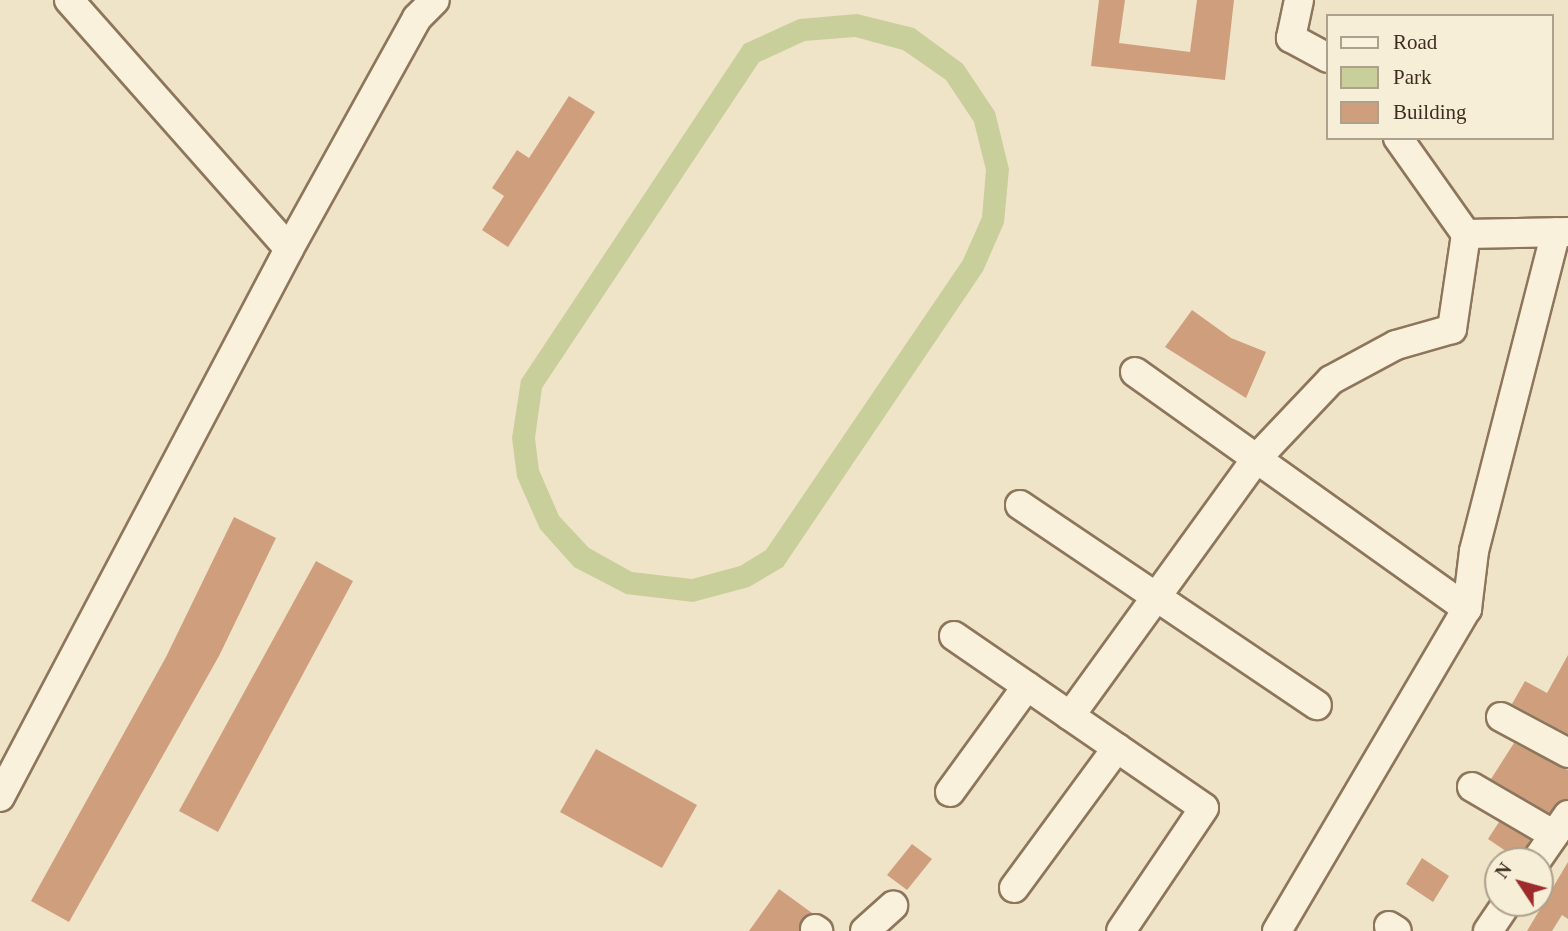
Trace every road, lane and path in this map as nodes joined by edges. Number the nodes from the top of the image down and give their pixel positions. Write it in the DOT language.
graph roads {
  1 [pos="69,0"];
  2 [pos="435,0"];
  3 [pos="1299,0"];
  4 [pos="1326,57"];
  5 [pos="1399,140"];
  6 [pos="1562,232"];
  7 [pos="1466,234"];
  8 [pos="289,249"];
  9 [pos="1135,372"];
  10 [pos="1256,459"];
  11 [pos="1020,505"];
  12 [pos="1157,597"];
  13 [pos="1467,609"];
  14 [pos="954,636"];
  15 [pos="1027,686"];
  16 [pos="1317,705"];
  17 [pos="1070,716"];
  18 [pos="1501,717"];
  19 [pos="1117,748"];
  20 [pos="1568,753"];
  21 [pos="1472,788"];
  22 [pos="950,792"];
  23 [pos="0,797"];
  24 [pos="1561,825"];
  25 [pos="1546,847"];
  26 [pos="1014,888"];
  27 [pos="893,906"];
  28 [pos="865,931"];
  29 [pos="1121,931"];
  30 [pos="1277,931"];
  1 -- 8 [label="street"];
  2 -- 8 [label="street"];
  3 -- 4 [label="street"];
  5 -- 7 [label="street"];
  6 -- 7 [label="street"];
  6 -- 13 [label="street"];
  7 -- 10 [label="street"];
  8 -- 23 [label="street"];
  9 -- 10 [label="street"];
  10 -- 12 [label="street"];
  10 -- 13 [label="street"];
  11 -- 12 [label="street"];
  12 -- 16 [label="street"];
  12 -- 17 [label="street"];
  13 -- 30 [label="street"];
  14 -- 15 [label="street"];
  15 -- 17 [label="street"];
  15 -- 22 [label="street"];
  17 -- 19 [label="street"];
  18 -- 20 [label="street"];
  19 -- 26 [label="street"];
  19 -- 29 [label="street"];
  21 -- 24 [label="street"];
  24 -- 25 [label="street"];
  27 -- 28 [label="street"];
}
